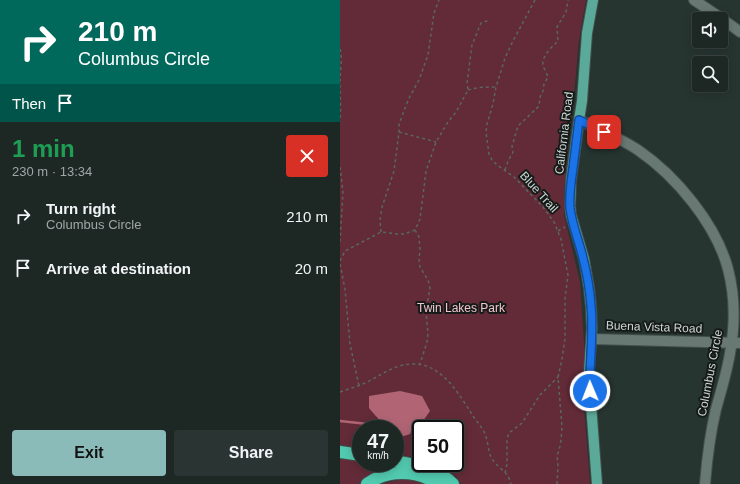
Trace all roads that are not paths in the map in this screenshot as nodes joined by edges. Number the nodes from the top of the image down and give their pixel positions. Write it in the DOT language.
graph roads {
  1 [pos="593,0"];
  2 [pos="694,0"];
  3 [pos="740,32"];
  4 [pos="579,120"];
  5 [pos="592,338"];
  6 [pos="736,343"];
  7 [pos="340,452"];
  8 [pos="352,454"];
  9 [pos="404,463"];
  10 [pos="367,484"];
  11 [pos="438,484"];
  12 [pos="453,484"];
  13 [pos="597,484"];
  14 [pos="705,484"];
  1 -- 4 [label="main road, California Road"];
  2 -- 3 [label="street"];
  4 -- 5 [label="main road, California Road"];
  4 -- 6 [label="street, Columbus Circle"];
  5 -- 6 [label="street, Buena Vista Road"];
  5 -- 13 [label="main road, California Road"];
  6 -- 14 [label="street, Columbus Circle"];
  7 -- 8 [label="highway"];
  9 -- 12 [label="highway"];
  10 -- 11 [label="highway"];
}
